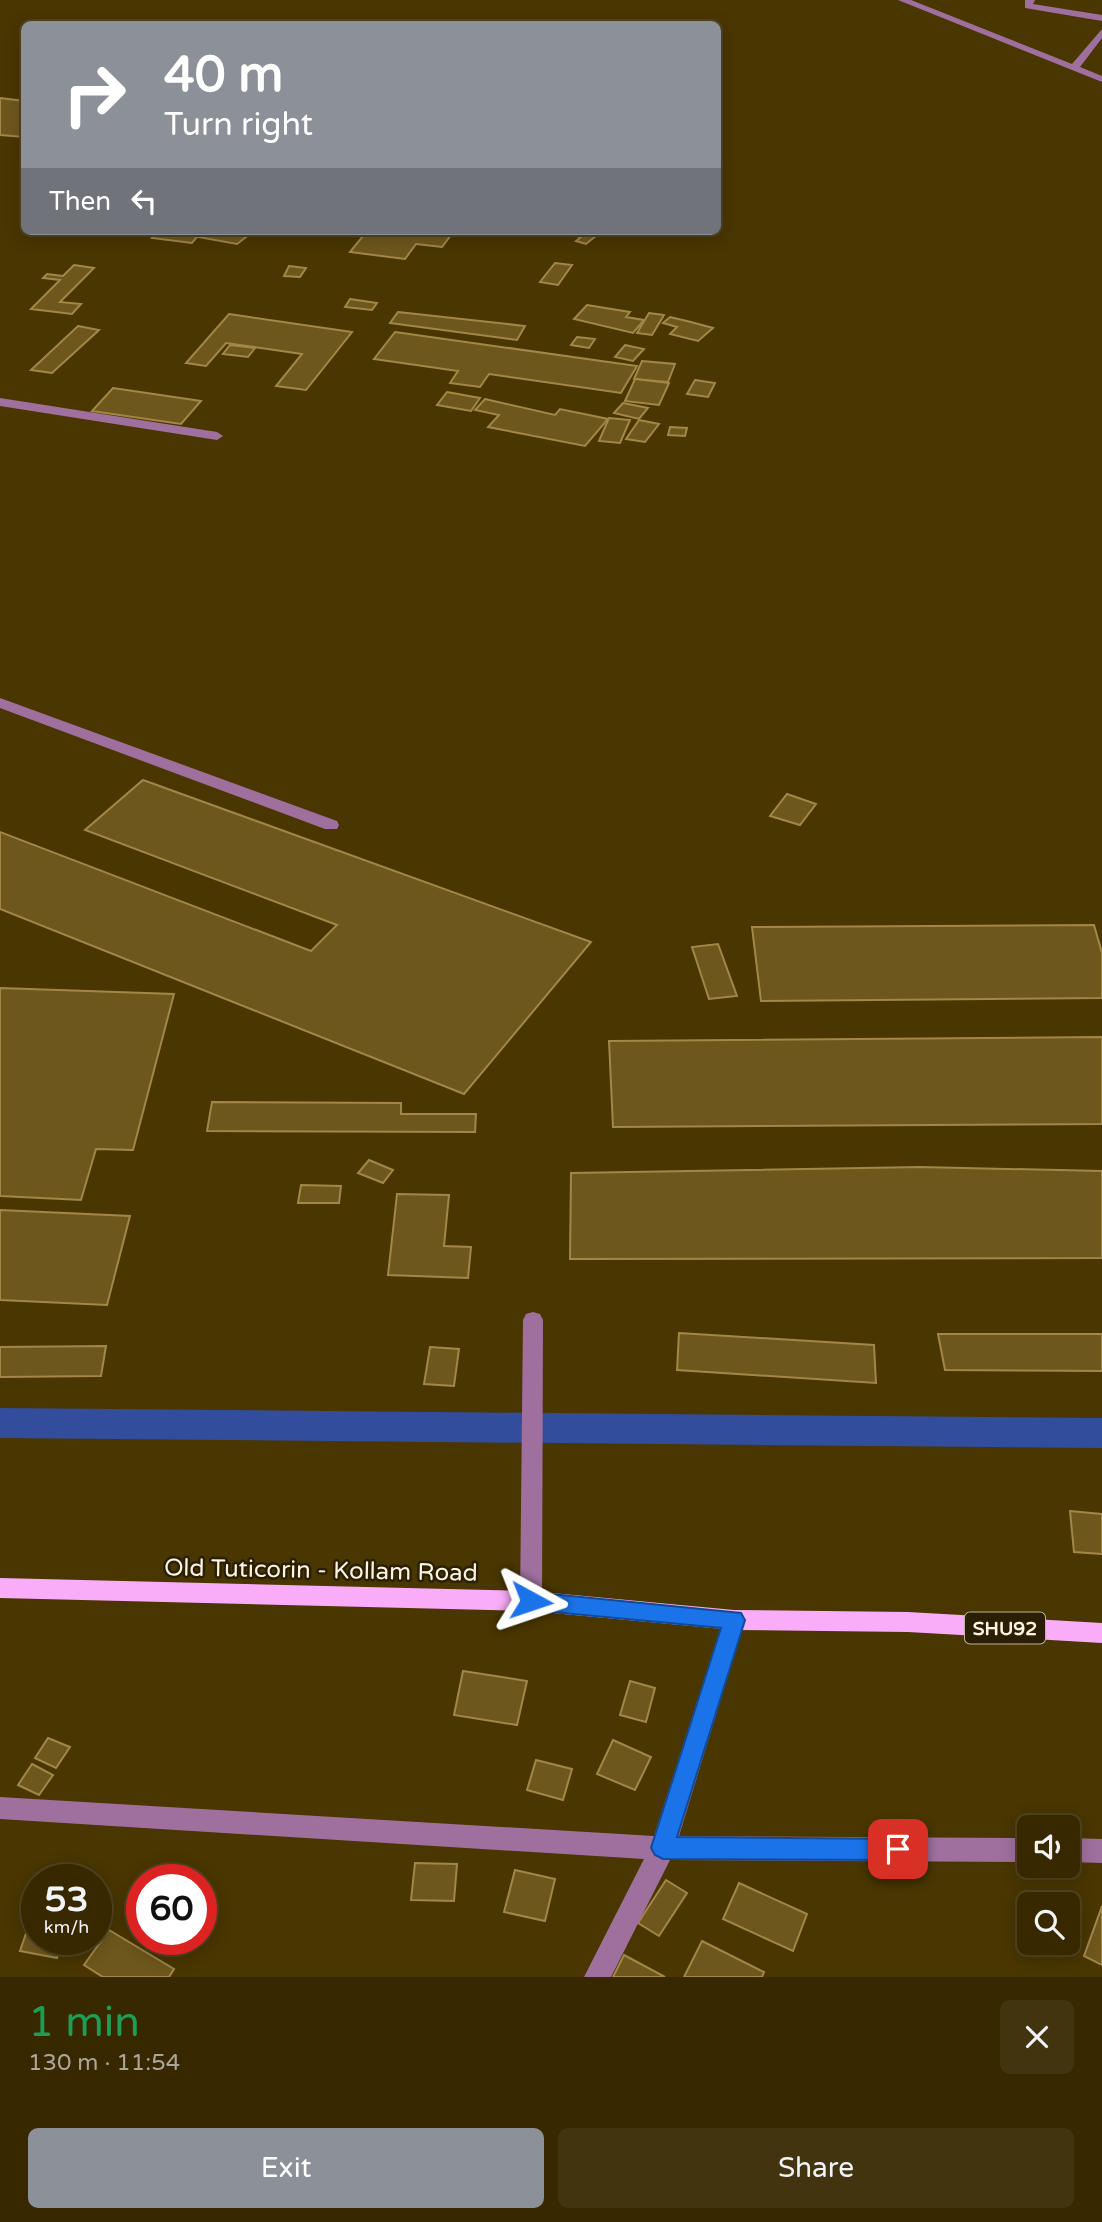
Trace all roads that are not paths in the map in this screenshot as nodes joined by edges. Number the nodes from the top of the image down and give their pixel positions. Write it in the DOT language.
graph roads {
  1 [pos="903,0"];
  2 [pos="1030,0"];
  3 [pos="916,2"];
  4 [pos="1102,18"];
  5 [pos="1102,32"];
  6 [pos="1074,68"];
  7 [pos="1102,79"];
  8 [pos="0,402"];
  9 [pos="217,436"];
  10 [pos="0,703"];
  11 [pos="331,825"];
  12 [pos="533,1320"];
  13 [pos="0,1588"];
  14 [pos="531,1601"];
  15 [pos="734,1620"];
  16 [pos="1102,1633"];
  17 [pos="0,1808"];
  18 [pos="663,1848"];
  19 [pos="1017,1850"];
  20 [pos="1080,1850"];
  21 [pos="1102,1851"];
  22 [pos="597,1977"];
  1 -- 3 [label="street"];
  2 -- 4 [label="street"];
  3 -- 6 [label="street"];
  5 -- 6 [label="street"];
  6 -- 7 [label="street"];
  8 -- 9 [label="street"];
  10 -- 11 [label="street"];
  12 -- 14 [label="street"];
  13 -- 14 [label="main road, Old Tuticorin - Kollam Road / SHU92"];
  14 -- 15 [label="main road, Old Tuticorin - Kollam Road / SHU92"];
  15 -- 16 [label="main road, Old Tuticorin - Kollam Road / SHU92"];
  15 -- 18 [label="street"];
  17 -- 18 [label="street"];
  18 -- 19 [label="street"];
  18 -- 22 [label="street"];
  20 -- 21 [label="street"];
}
